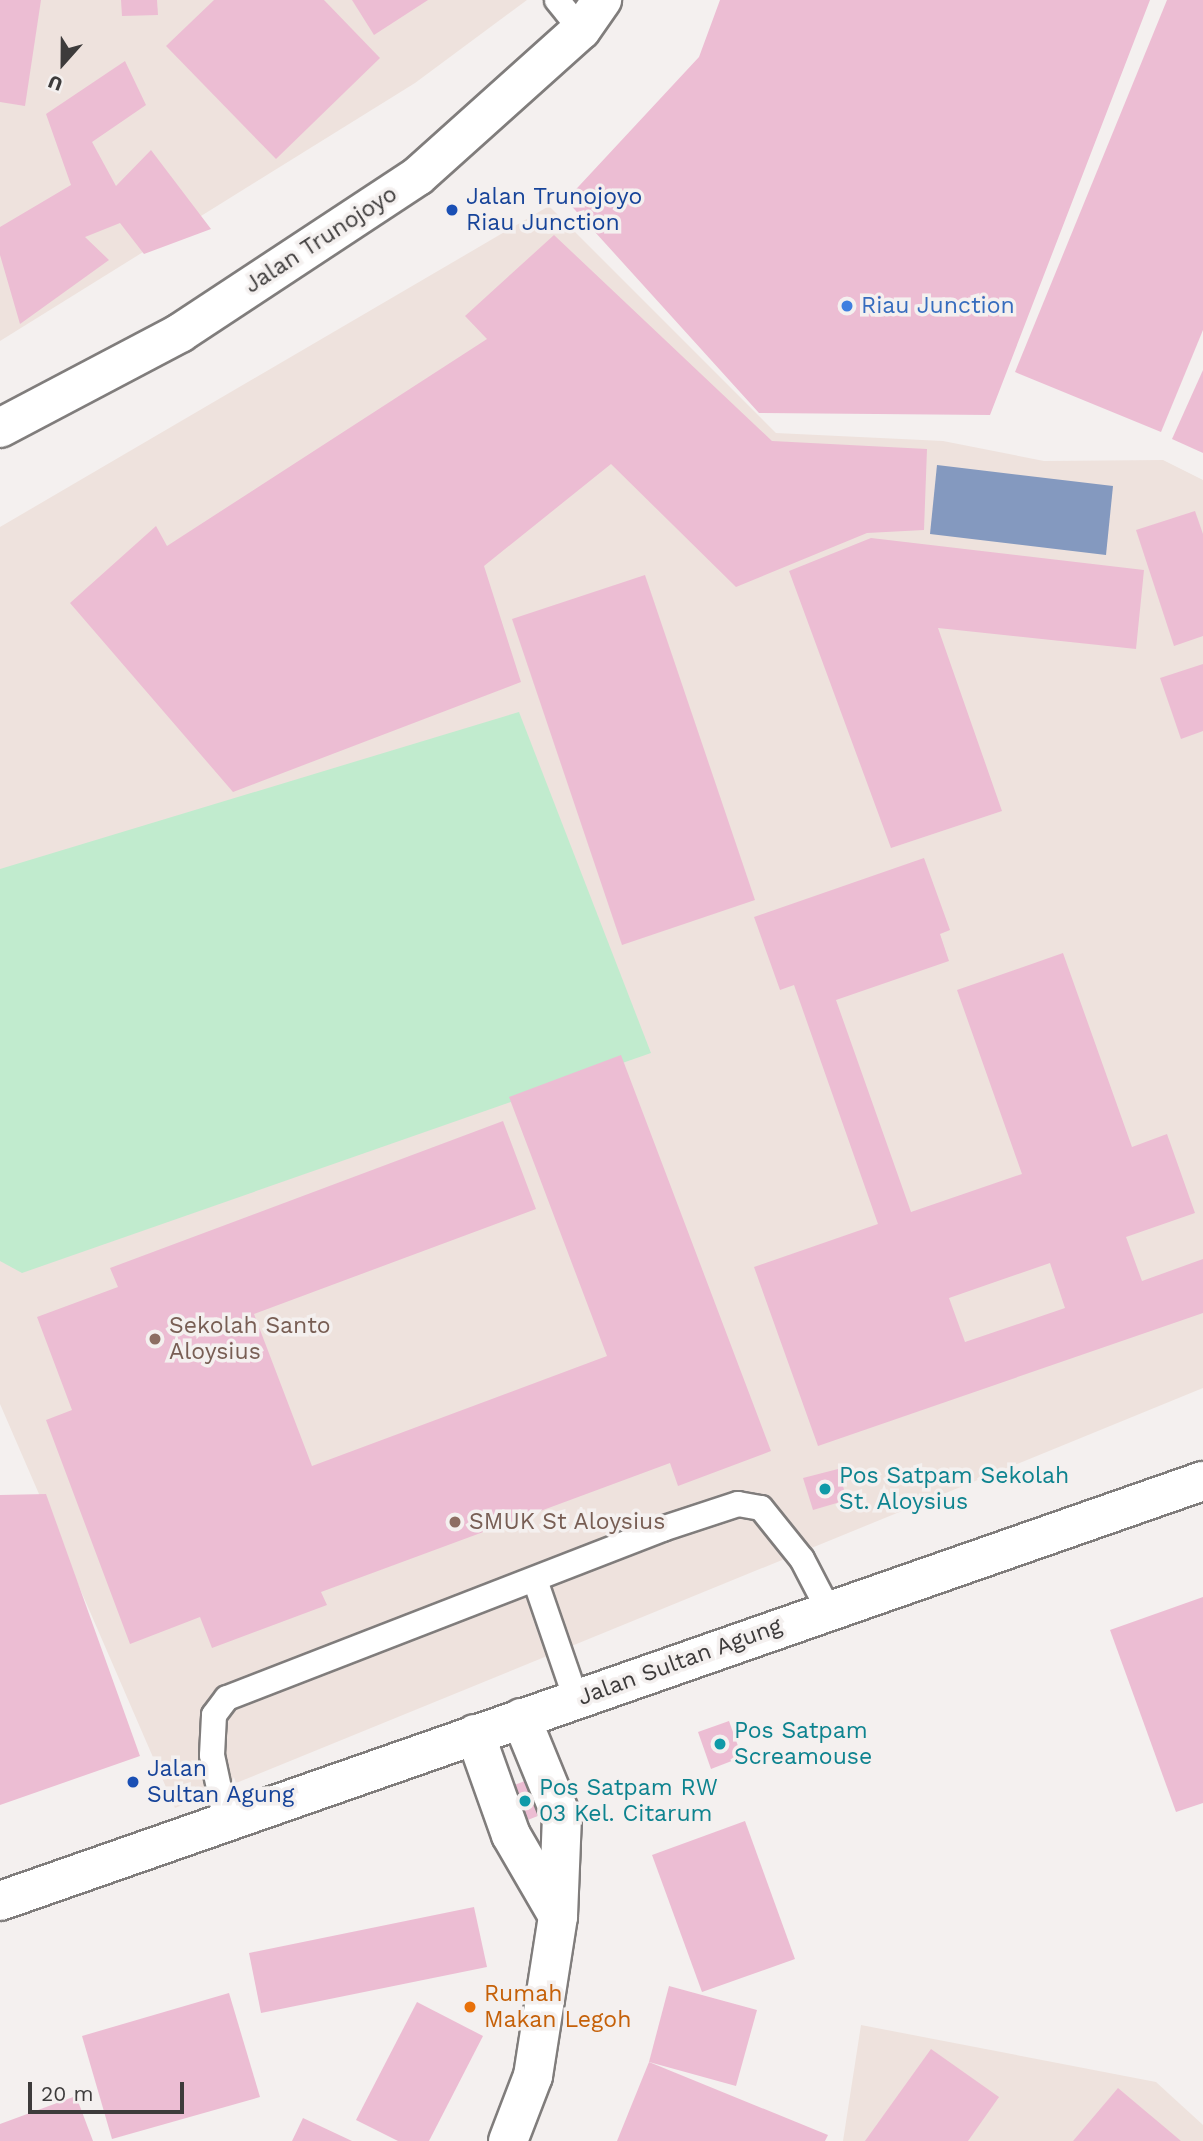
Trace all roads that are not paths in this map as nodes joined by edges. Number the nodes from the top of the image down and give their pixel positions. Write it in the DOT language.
graph roads {
  1 [pos="557,0"];
  2 [pos="592,15"];
  3 [pos="0,428"];
  4 [pos="1203,1481"];
  5 [pos="535,1580"];
  6 [pos="828,1609"];
  7 [pos="576,1699"];
  8 [pos="521,1718"];
  9 [pos="475,1734"];
  10 [pos="226,1821"];
  11 [pos="0,1901"];
  12 [pos="558,1916"];
  13 [pos="508,2141"];
  1 -- 2 [label="lane"];
  2 -- 3 [label="street, Jalan Trunojoyo"];
  4 -- 6 [label="street, Jalan Sultan Agung"];
  5 -- 6 [label="lane"];
  5 -- 7 [label="lane"];
  5 -- 10 [label="lane"];
  6 -- 7 [label="street, Jalan Sultan Agung"];
  7 -- 8 [label="street, Jalan Sultan Agung"];
  8 -- 9 [label="street, Jalan Sultan Agung"];
  8 -- 12 [label="street"];
  9 -- 10 [label="street, Jalan Sultan Agung"];
  9 -- 12 [label="street"];
  10 -- 11 [label="street, Jalan Sultan Agung"];
  12 -- 13 [label="street"];
}
